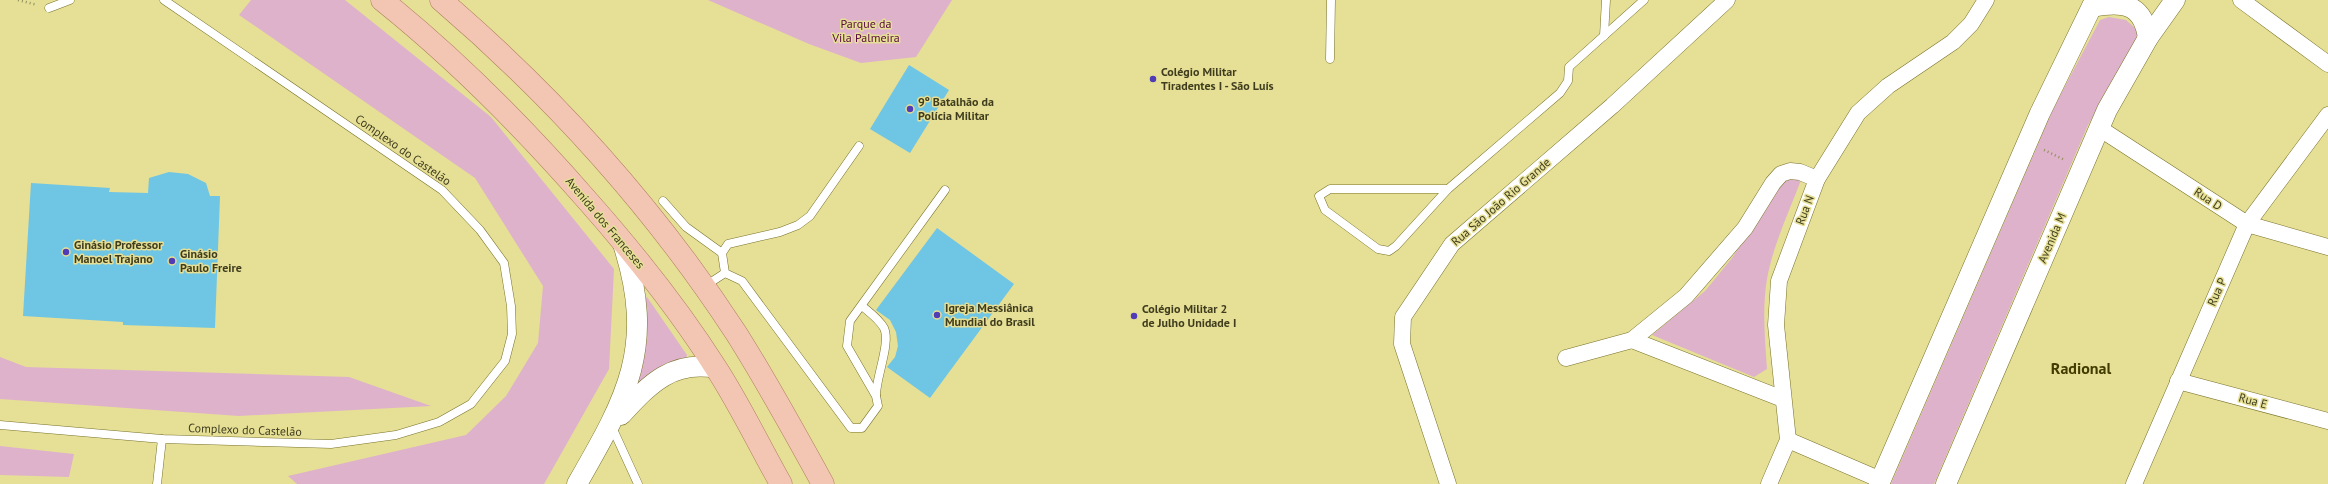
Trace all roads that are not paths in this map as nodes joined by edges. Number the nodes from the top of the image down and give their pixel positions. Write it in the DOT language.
graph roads {
  1 [pos="70,0"];
  2 [pos="164,0"];
  3 [pos="382,0"];
  4 [pos="441,0"];
  5 [pos="1331,0"];
  6 [pos="1606,0"];
  7 [pos="1644,0"];
  8 [pos="1727,0"];
  9 [pos="1986,0"];
  10 [pos="2175,0"];
  11 [pos="2241,0"];
  12 [pos="2093,3"];
  13 [pos="49,8"];
  14 [pos="1604,36"];
  15 [pos="2148,38"];
  16 [pos="1330,59"];
  17 [pos="2328,64"];
  18 [pos="2328,115"];
  19 [pos="2099,128"];
  20 [pos="860,146"];
  21 [pos="1817,179"];
  22 [pos="1448,189"];
  23 [pos="945,190"];
  24 [pos="663,201"];
  25 [pos="2247,224"];
  26 [pos="622,240"];
  27 [pos="2328,247"];
  28 [pos="722,253"];
  29 [pos="725,273"];
  30 [pos="704,287"];
  31 [pos="862,306"];
  32 [pos="1632,340"];
  33 [pos="1566,358"];
  34 [pos="716,368"];
  35 [pos="2178,381"];
  36 [pos="876,396"];
  37 [pos="1783,399"];
  38 [pos="2328,422"];
  39 [pos="0,424"];
  40 [pos="611,425"];
  41 [pos="162,439"];
  42 [pos="1788,440"];
  43 [pos="1880,482"];
  44 [pos="157,484"];
  45 [pos="577,484"];
  46 [pos="638,484"];
  47 [pos="781,484"];
  48 [pos="823,484"];
  49 [pos="1448,484"];
  50 [pos="1769,484"];
  51 [pos="1946,484"];
  52 [pos="2134,484"];
  1 -- 13 [label="lane"];
  2 -- 41 [label="lane, Complexo do Castelão"];
  3 -- 26 [label="main road, Avenida dos Franceses"];
  4 -- 30 [label="main road"];
  5 -- 16 [label="lane"];
  6 -- 14 [label="lane"];
  7 -- 14 [label="lane"];
  8 -- 49 [label="street, Rua São João Rio Grande"];
  9 -- 21 [label="street, Rua N"];
  10 -- 15 [label="street, Avenida M"];
  11 -- 17 [label="street"];
  12 -- 15 [label="street"];
  12 -- 43 [label="street"];
  14 -- 22 [label="lane"];
  15 -- 19 [label="street, Avenida M"];
  18 -- 25 [label="street, Rua P"];
  19 -- 25 [label="street, Rua D"];
  19 -- 51 [label="street, Avenida M"];
  20 -- 28 [label="lane"];
  21 -- 32 [label="street"];
  21 -- 37 [label="street, Rua N"];
  22 -- 22 [label="lane"];
  23 -- 31 [label="lane"];
  24 -- 28 [label="lane"];
  25 -- 27 [label="street, Rua D"];
  25 -- 35 [label="street, Rua P"];
  26 -- 34 [label="main road, Avenida dos Franceses"];
  26 -- 40 [label="street"];
  28 -- 29 [label="lane"];
  29 -- 30 [label="lane"];
  29 -- 36 [label="lane"];
  30 -- 48 [label="main road"];
  31 -- 36 [label="lane"];
  31 -- 36 [label="lane"];
  32 -- 33 [label="street"];
  32 -- 37 [label="street"];
  34 -- 40 [label="street"];
  34 -- 47 [label="main road, Avenida dos Franceses"];
  35 -- 38 [label="street, Rua E"];
  35 -- 52 [label="street, Rua P"];
  37 -- 42 [label="street, Rua N"];
  39 -- 41 [label="lane, Complexo do Castelão"];
  40 -- 45 [label="street"];
  40 -- 46 [label="lane"];
  41 -- 44 [label="lane"];
  42 -- 43 [label="street"];
  42 -- 50 [label="street"];
}
